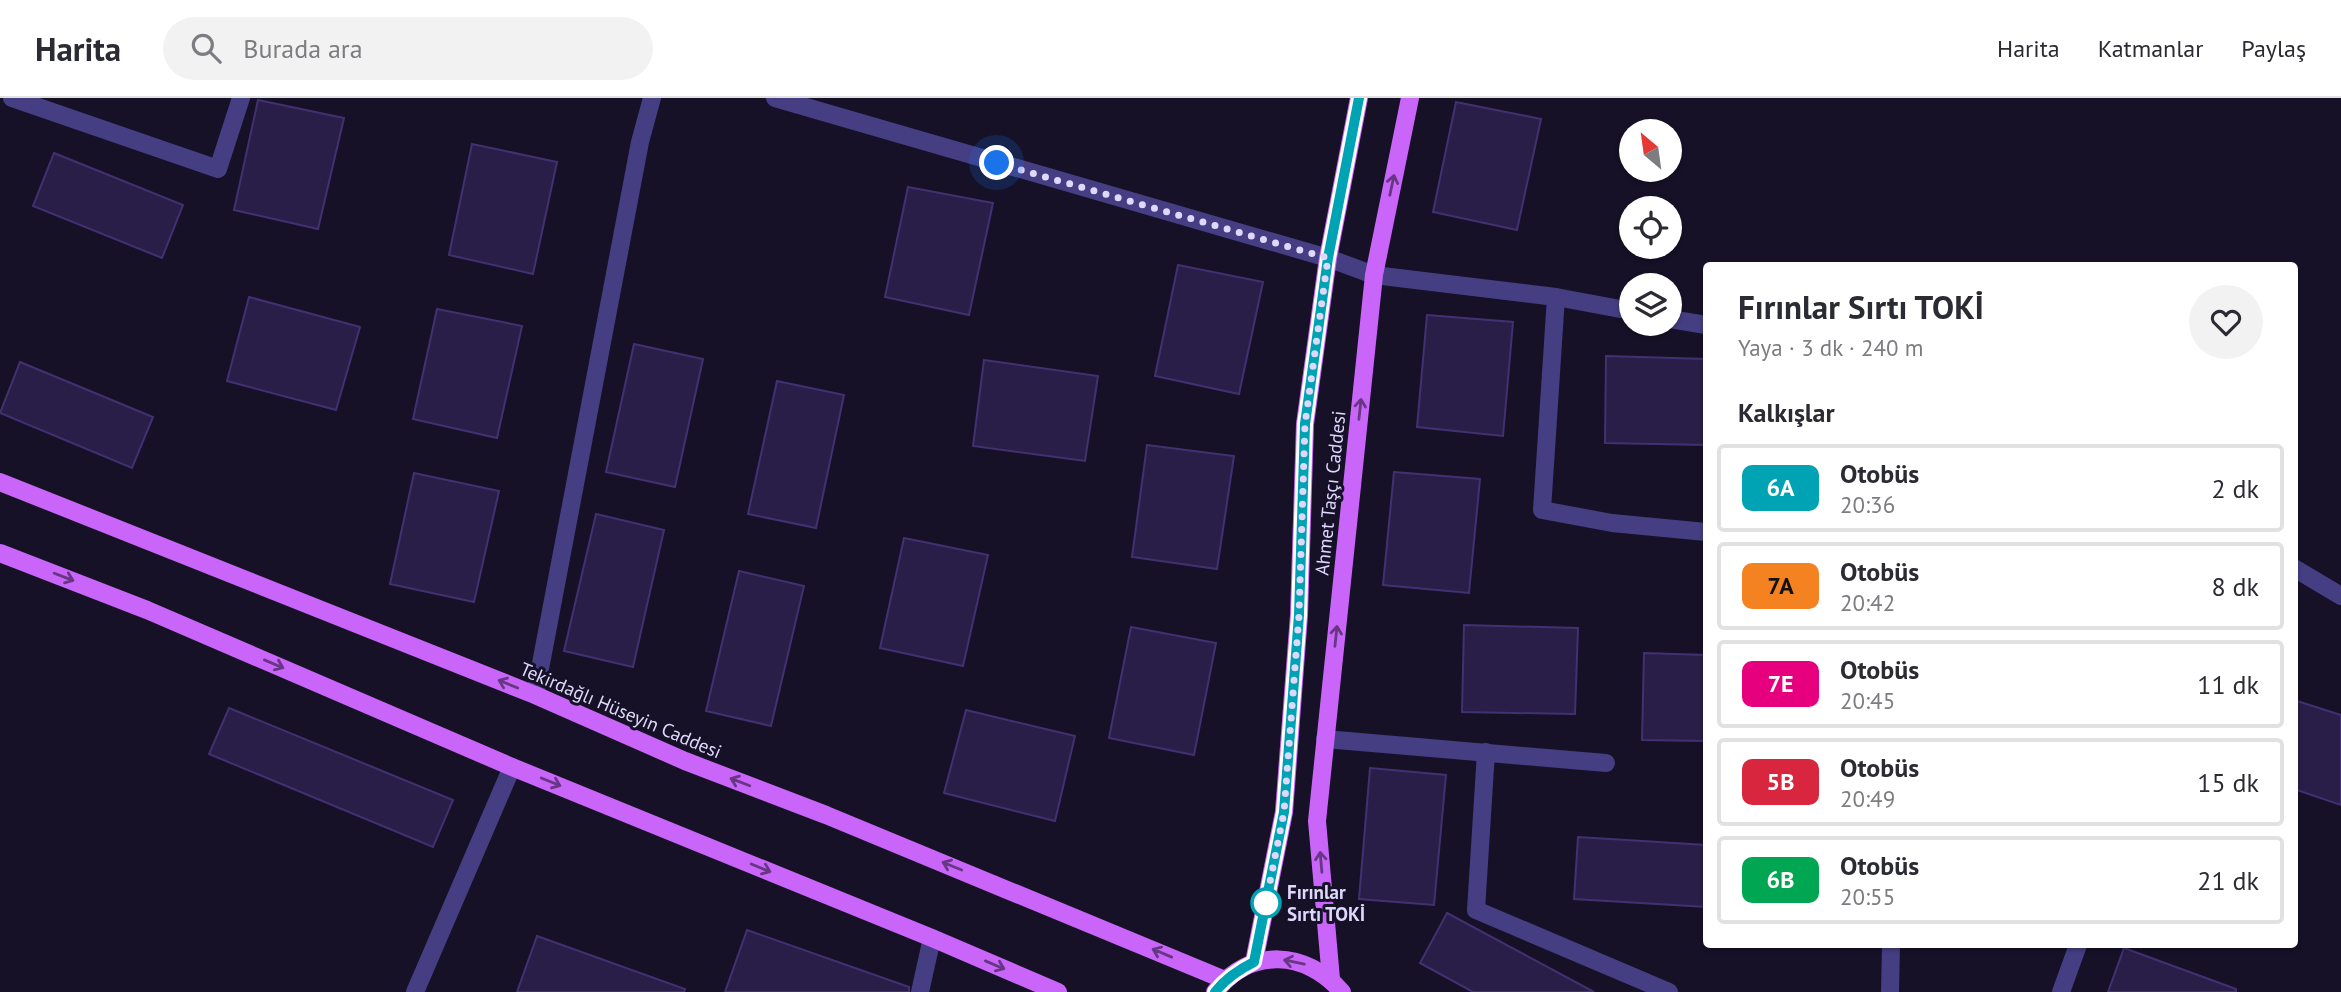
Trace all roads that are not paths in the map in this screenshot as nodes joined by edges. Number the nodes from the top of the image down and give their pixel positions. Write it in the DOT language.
graph roads {
  1 [pos="12,98"];
  2 [pos="241,98"];
  3 [pos="652,98"];
  4 [pos="775,98"];
  5 [pos="1359,98"];
  6 [pos="1410,98"];
  7 [pos="1328,258"];
  8 [pos="1374,275"];
  9 [pos="1556,297"];
  10 [pos="1619,309"];
  11 [pos="1682,321"];
  12 [pos="1703,325"];
  13 [pos="0,482"];
  14 [pos="1703,533"];
  15 [pos="0,553"];
  16 [pos="2298,570"];
  17 [pos="2341,596"];
  18 [pos="535,695"];
  19 [pos="1325,739"];
  20 [pos="1486,752"];
  21 [pos="1606,763"];
  22 [pos="512,767"];
  23 [pos="932,937"];
  24 [pos="1891,948"];
  25 [pos="2077,948"];
  26 [pos="1254,962"];
  27 [pos="1220,986"];
  28 [pos="1336,986"];
  29 [pos="415,992"];
  30 [pos="920,992"];
  31 [pos="1058,992"];
  32 [pos="1669,992"];
  33 [pos="1890,992"];
  34 [pos="2061,992"];
  1 -- 2 [label="street"];
  3 -- 18 [label="street"];
  4 -- 7 [label="street"];
  5 -- 7 [label="main road, Ahmet Taşçı Caddesi"];
  8 -- 6 [label="main road, Ahmet Taşçı Caddesi, one-way"];
  7 -- 8 [label="street"];
  7 -- 26 [label="main road, Ahmet Taşçı Caddesi"];
  8 -- 9 [label="street"];
  19 -- 8 [label="main road, Ahmet Taşçı Caddesi, one-way"];
  9 -- 10 [label="street"];
  9 -- 14 [label="street"];
  11 -- 12 [label="street"];
  18 -- 13 [label="main road, Tekirdağlı Hüseyin Caddesi, one-way"];
  15 -- 22 [label="main road, one-way"];
  16 -- 17 [label="street"];
  27 -- 18 [label="main road, Tekirdağlı Hüseyin Caddesi, one-way"];
  19 -- 20 [label="street"];
  28 -- 19 [label="main road, Ahmet Taşçı Caddesi, one-way"];
  20 -- 21 [label="street"];
  20 -- 32 [label="street"];
  22 -- 23 [label="main road, one-way"];
  22 -- 29 [label="street"];
  23 -- 30 [label="street"];
  23 -- 31 [label="main road, one-way"];
  24 -- 33 [label="street"];
  25 -- 34 [label="street"];
  26 -- 27 [label="main road"];
  28 -- 26 [label="main road, one-way"];
}
